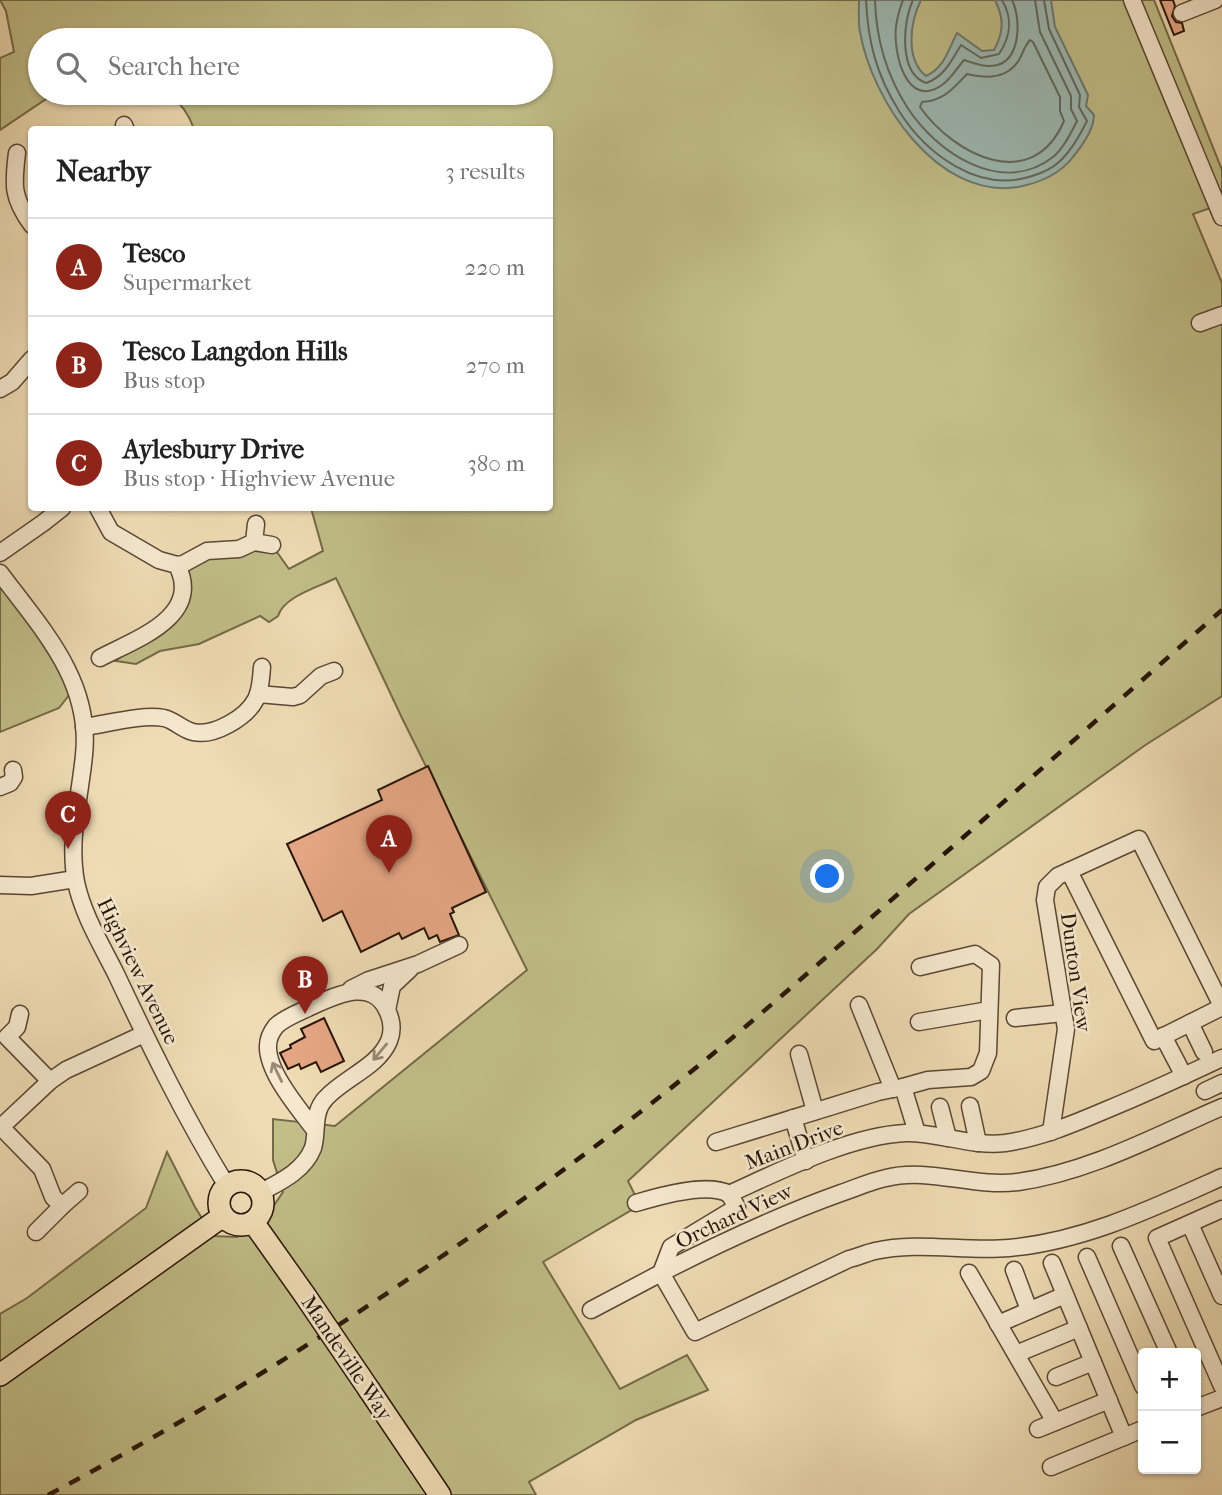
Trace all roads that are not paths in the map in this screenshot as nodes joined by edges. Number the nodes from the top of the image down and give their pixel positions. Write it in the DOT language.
graph roads {
  1 [pos="1132,0"];
  2 [pos="1216,0"];
  3 [pos="1182,13"];
  4 [pos="17,153"];
  5 [pos="7,175"];
  6 [pos="1222,215"];
  7 [pos="28,219"];
  8 [pos="1222,316"];
  9 [pos="1200,323"];
  10 [pos="28,364"];
  11 [pos="0,389"];
  12 [pos="57,511"];
  13 [pos="100,511"];
  14 [pos="256,524"];
  15 [pos="254,542"];
  16 [pos="272,545"];
  17 [pos="0,552"];
  18 [pos="177,565"];
  19 [pos="0,573"];
  20 [pos="100,658"];
  21 [pos="262,667"];
  22 [pos="334,671"];
  23 [pos="258,694"];
  24 [pos="84,727"];
  25 [pos="13,770"];
  26 [pos="0,787"];
  27 [pos="1069,871"];
  28 [pos="75,879"];
  29 [pos="0,885"];
  30 [pos="459,945"];
  31 [pos="418,964"];
  32 [pos="920,967"];
  33 [pos="345,992"];
  34 [pos="859,1005"];
  35 [pos="1222,1007"];
  36 [pos="387,1010"];
  37 [pos="989,1010"];
  38 [pos="1063,1013"];
  39 [pos="20,1014"];
  40 [pos="1015,1018"];
  41 [pos="919,1022"];
  42 [pos="1190,1023"];
  43 [pos="144,1034"];
  44 [pos="1164,1036"];
  45 [pos="4,1040"];
  46 [pos="1204,1052"];
  47 [pos="799,1054"];
  48 [pos="1222,1058"];
  49 [pos="1184,1076"];
  50 [pos="50,1081"];
  51 [pos="1222,1083"];
  52 [pos="898,1088"];
  53 [pos="1205,1091"];
  54 [pos="970,1106"];
  55 [pos="940,1107"];
  56 [pos="1222,1107"];
  57 [pos="815,1111"];
  58 [pos="793,1118"];
  59 [pos="1,1127"];
  60 [pos="314,1129"];
  61 [pos="1051,1132"];
  62 [pos="917,1133"];
  63 [pos="948,1138"];
  64 [pos="716,1142"];
  65 [pos="978,1143"];
  66 [pos="806,1161"];
  67 [pos="1222,1177"];
  68 [pos="227,1186"];
  69 [pos="79,1191"];
  70 [pos="261,1192"];
  71 [pos="729,1194"];
  72 [pos="636,1203"];
  73 [pos="62,1206"];
  74 [pos="1222,1209"];
  75 [pos="223,1216"];
  76 [pos="253,1222"];
  77 [pos="1191,1224"];
  78 [pos="36,1232"];
  79 [pos="1121,1246"];
  80 [pos="1087,1257"];
  81 [pos="1052,1264"];
  82 [pos="1014,1270"];
  83 [pos="661,1273"];
  84 [pos="969,1273"];
  85 [pos="1065,1295"];
  86 [pos="1222,1296"];
  87 [pos="590,1310"];
  88 [pos="1029,1310"];
  89 [pos="998,1324"];
  90 [pos="1079,1328"];
  91 [pos="1167,1348"];
  92 [pos="1016,1354"];
  93 [pos="1093,1362"];
  94 [pos="1138,1374"];
  95 [pos="0,1375"];
  96 [pos="1056,1377"];
  97 [pos="1222,1386"];
  98 [pos="1222,1398"];
  99 [pos="1109,1400"];
  100 [pos="1201,1406"];
  101 [pos="1055,1422"];
  102 [pos="1038,1429"];
  103 [pos="1138,1431"];
  104 [pos="1124,1437"];
  105 [pos="1051,1466"];
  106 [pos="440,1495"];
  1 -- 6 [label="street"];
  2 -- 3 [label="street"];
  4 -- 5 [label="street"];
  5 -- 7 [label="street"];
  8 -- 9 [label="street"];
  10 -- 11 [label="street"];
  12 -- 17 [label="street"];
  13 -- 18 [label="street"];
  14 -- 15 [label="street"];
  15 -- 16 [label="street"];
  15 -- 18 [label="street"];
  18 -- 20 [label="street"];
  19 -- 24 [label="street, Highview Avenue"];
  21 -- 23 [label="street"];
  22 -- 23 [label="street"];
  23 -- 24 [label="street"];
  24 -- 28 [label="street, Highview Avenue"];
  25 -- 26 [label="street"];
  27 -- 35 [label="street, Dunton View"];
  27 -- 38 [label="street, Dunton View"];
  27 -- 44 [label="street, Dunton View"];
  28 -- 29 [label="street"];
  28 -- 43 [label="street, Highview Avenue"];
  30 -- 31 [label="street"];
  31 -- 33 [label="street"];
  31 -- 36 [label="street"];
  32 -- 37 [label="street"];
  33 -- 36 [label="street"];
  60 -- 33 [label="street, one-way"];
  34 -- 52 [label="street"];
  35 -- 42 [label="street, Dunton View"];
  36 -- 60 [label="street, one-way"];
  37 -- 41 [label="street"];
  37 -- 52 [label="street"];
  38 -- 40 [label="street"];
  38 -- 61 [label="street, Dunton View"];
  39 -- 45 [label="street"];
  42 -- 44 [label="street, Dunton View"];
  42 -- 46 [label="street"];
  43 -- 50 [label="street"];
  43 -- 68 [label="street, Highview Avenue"];
  44 -- 49 [label="street, Dunton View"];
  45 -- 50 [label="street"];
  47 -- 57 [label="street"];
  48 -- 49 [label="street, Main Drive"];
  49 -- 61 [label="street, Main Drive"];
  50 -- 59 [label="street"];
  51 -- 53 [label="street"];
  52 -- 57 [label="street"];
  52 -- 62 [label="street"];
  54 -- 65 [label="street"];
  55 -- 63 [label="street"];
  56 -- 83 [label="street, Orchard View"];
  57 -- 58 [label="street"];
  58 -- 64 [label="street"];
  58 -- 66 [label="street"];
  59 -- 73 [label="street"];
  60 -- 70 [label="street"];
  61 -- 65 [label="street, Main Drive"];
  62 -- 63 [label="street, Main Drive"];
  62 -- 66 [label="street, Main Drive"];
  63 -- 65 [label="street, Main Drive"];
  66 -- 71 [label="street, Main Drive"];
  67 -- 83 [label="street, Orchard View"];
  68 -- 70 [label="main road"];
  68 -- 75 [label="main road"];
  69 -- 73 [label="street"];
  70 -- 76 [label="main road"];
  71 -- 72 [label="street"];
  71 -- 83 [label="street, Main Drive"];
  73 -- 78 [label="street"];
  74 -- 77 [label="street"];
  75 -- 76 [label="main road"];
  75 -- 95 [label="main road"];
  76 -- 106 [label="main road, Mandeville Way, bridge"];
  77 -- 86 [label="street"];
  77 -- 97 [label="street"];
  79 -- 91 [label="street"];
  80 -- 94 [label="street"];
  81 -- 85 [label="street"];
  82 -- 88 [label="street"];
  83 -- 87 [label="street"];
  84 -- 89 [label="street"];
  85 -- 88 [label="street"];
  85 -- 90 [label="street"];
  88 -- 89 [label="street"];
  89 -- 92 [label="street"];
  90 -- 92 [label="street"];
  90 -- 93 [label="street"];
  92 -- 101 [label="street"];
  93 -- 96 [label="street"];
  93 -- 99 [label="street"];
  98 -- 100 [label="street"];
  99 -- 101 [label="street"];
  99 -- 104 [label="street"];
  101 -- 102 [label="street"];
  103 -- 104 [label="street"];
  104 -- 105 [label="street"];
}
